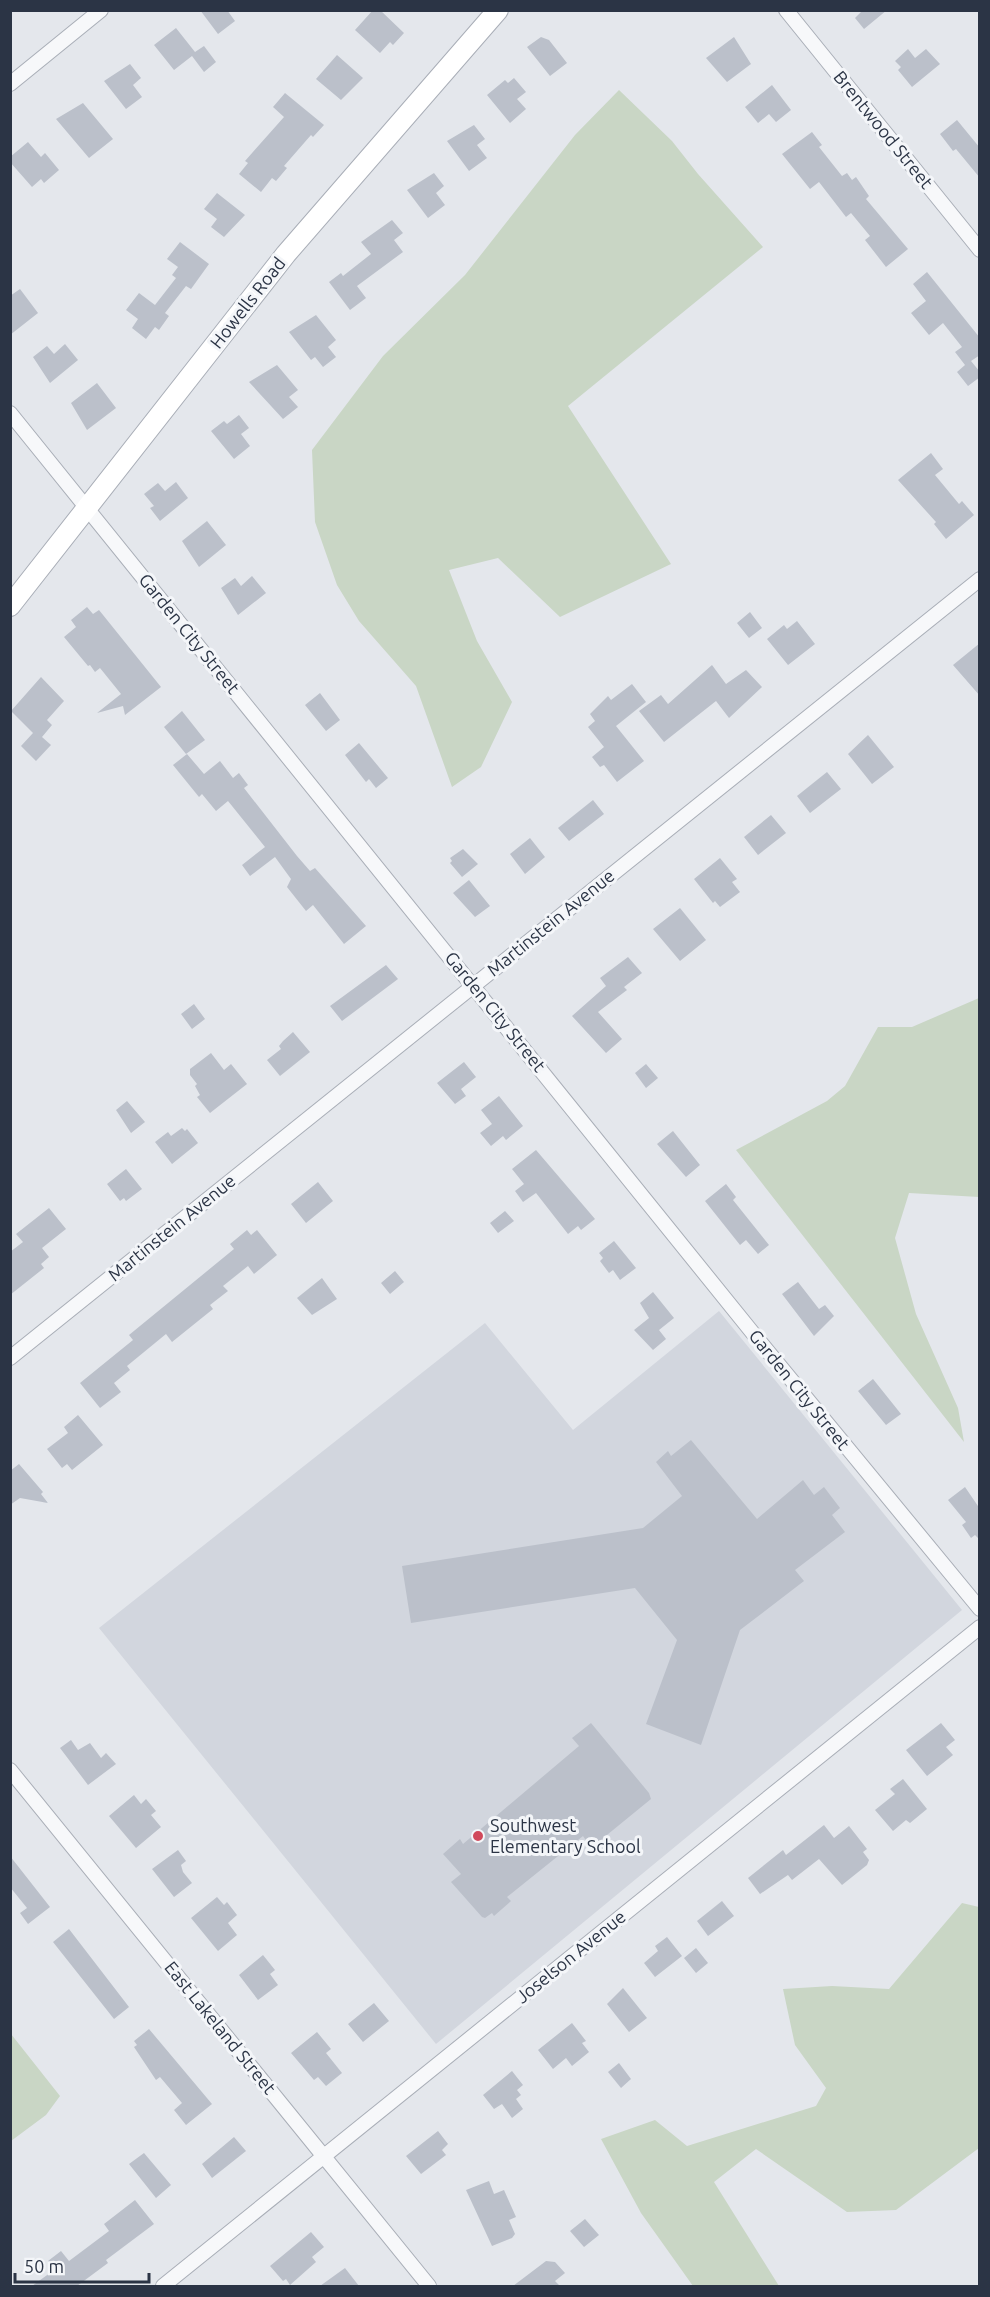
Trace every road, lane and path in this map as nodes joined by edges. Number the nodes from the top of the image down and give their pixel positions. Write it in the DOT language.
graph roads {
  1 [pos="101,10"];
  2 [pos="498,10"];
  3 [pos="786,10"];
  4 [pos="10,84"];
  5 [pos="980,250"];
  6 [pos="10,413"];
  7 [pos="89,509"];
  8 [pos="980,579"];
  9 [pos="10,606"];
  10 [pos="474,985"];
  11 [pos="10,1358"];
  12 [pos="980,1609"];
  13 [pos="980,1627"];
  14 [pos="10,1770"];
  15 [pos="324,2155"];
  16 [pos="163,2286"];
  17 [pos="429,2286"];
  1 -- 4 [label="street"];
  2 -- 7 [label="street, Howells Road"];
  3 -- 5 [label="street, Brentwood Street"];
  6 -- 7 [label="street, Garden City Street"];
  7 -- 9 [label="street, Howells Road"];
  7 -- 10 [label="street, Garden City Street"];
  8 -- 10 [label="street, Martinstein Avenue"];
  10 -- 11 [label="street, Martinstein Avenue"];
  10 -- 12 [label="street, Garden City Street"];
  13 -- 15 [label="street, Joselson Avenue"];
  14 -- 15 [label="street, East Lakeland Street"];
  15 -- 16 [label="street, Joselson Avenue"];
  15 -- 17 [label="street, East Lakeland Street"];
}
